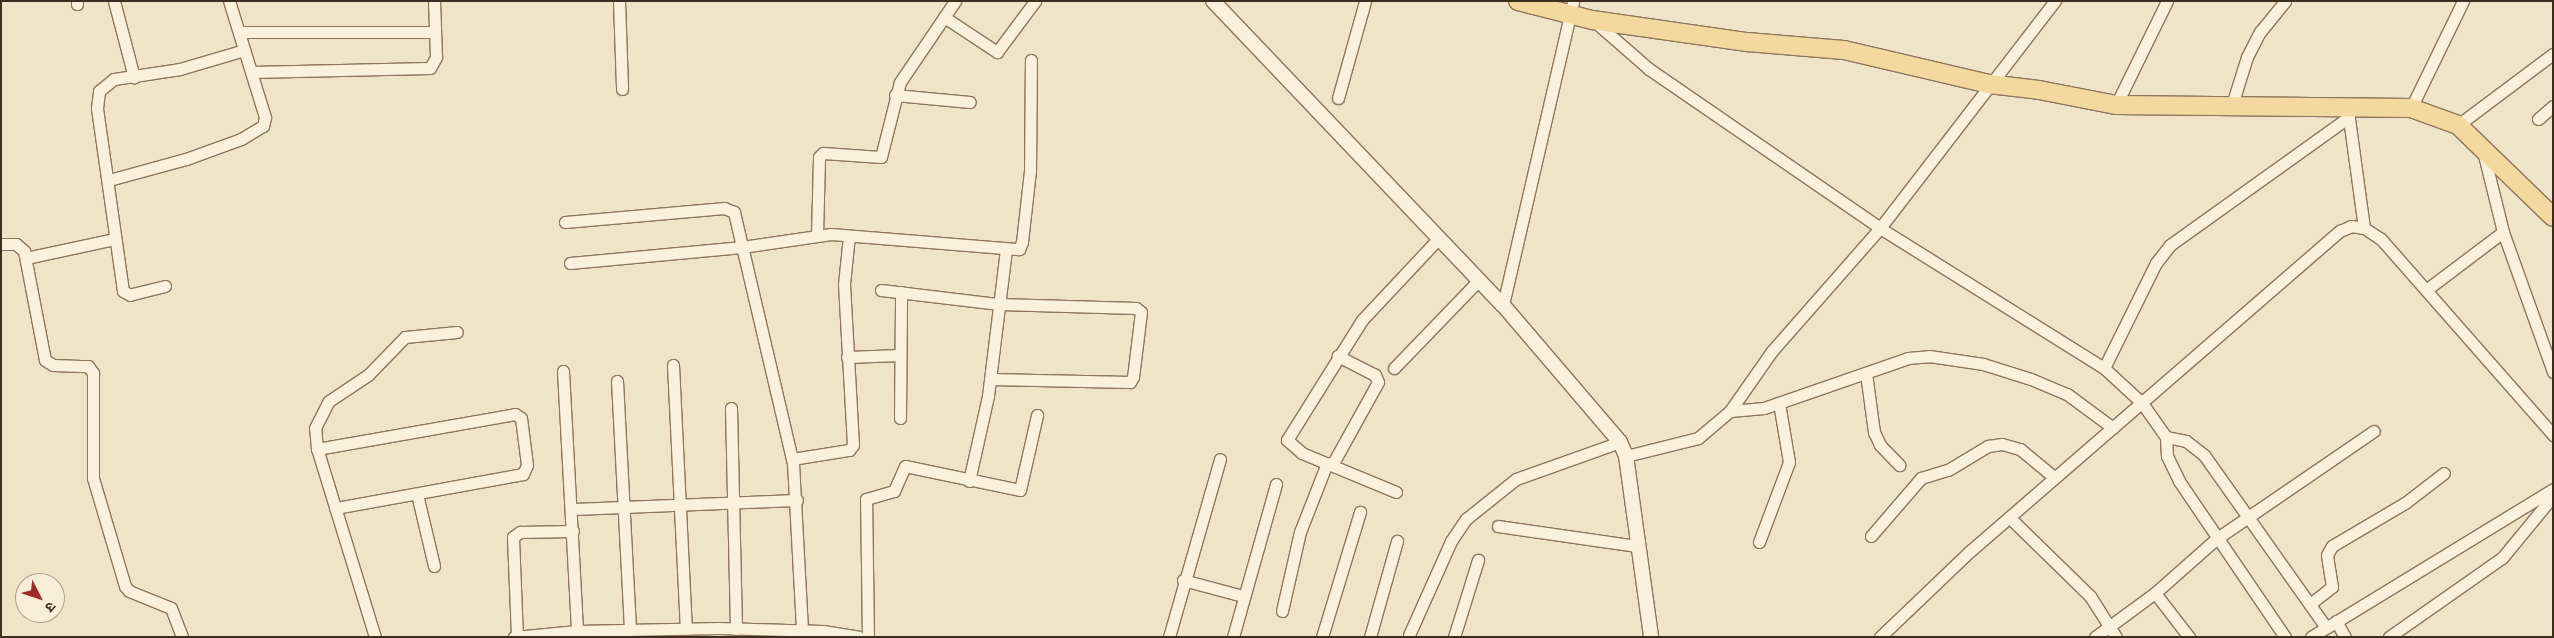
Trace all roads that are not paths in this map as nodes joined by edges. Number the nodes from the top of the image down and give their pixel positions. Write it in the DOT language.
graph roads {
  1 [pos="114,1"];
  2 [pos="229,1"];
  3 [pos="434,1"];
  4 [pos="619,1"];
  5 [pos="955,1"];
  6 [pos="1035,1"];
  7 [pos="1213,1"];
  8 [pos="1365,1"];
  9 [pos="1518,1"];
  10 [pos="2055,1"];
  11 [pos="2167,1"];
  12 [pos="2285,1"];
  13 [pos="2463,1"];
  14 [pos="1572,9"];
  15 [pos="944,17"];
  16 [pos="1592,20"];
  17 [pos="238,32"];
  18 [pos="435,32"];
  19 [pos="244,50"];
  20 [pos="2553,54"];
  21 [pos="1031,60"];
  22 [pos="251,72"];
  23 [pos="134,77"];
  24 [pos="1989,84"];
  25 [pos="622,89"];
  26 [pos="895,95"];
  27 [pos="1338,98"];
  28 [pos="970,102"];
  29 [pos="2116,105"];
  30 [pos="2553,106"];
  31 [pos="2231,108"];
  32 [pos="2411,108"];
  33 [pos="2348,112"];
  34 [pos="2538,119"];
  35 [pos="2458,125"];
  36 [pos="2482,151"];
  37 [pos="109,180"];
  38 [pos="2553,218"];
  39 [pos="565,222"];
  40 [pos="1880,228"];
  41 [pos="2364,228"];
  42 [pos="2503,232"];
  43 [pos="818,236"];
  44 [pos="850,236"];
  45 [pos="1439,238"];
  46 [pos="116,239"];
  47 [pos="1,244"];
  48 [pos="742,247"];
  49 [pos="1006,250"];
  50 [pos="26,258"];
  51 [pos="570,263"];
  52 [pos="1479,280"];
  53 [pos="164,286"];
  54 [pos="881,290"];
  55 [pos="2426,290"];
  56 [pos="901,292"];
  57 [pos="1000,304"];
  58 [pos="1503,304"];
  59 [pos="457,332"];
  60 [pos="900,355"];
  61 [pos="1338,356"];
  62 [pos="847,357"];
  63 [pos="673,365"];
  64 [pos="1394,368"];
  65 [pos="2104,368"];
  66 [pos="563,370"];
  67 [pos="2553,372"];
  68 [pos="1866,373"];
  69 [pos="990,379"];
  70 [pos="617,381"];
  71 [pos="1779,403"];
  72 [pos="2142,403"];
  73 [pos="731,408"];
  74 [pos="1730,411"];
  75 [pos="1037,415"];
  76 [pos="900,418"];
  77 [pos="2113,428"];
  78 [pos="2374,431"];
  79 [pos="2553,435"];
  80 [pos="2166,437"];
  81 [pos="1620,442"];
  82 [pos="316,449"];
  83 [pos="1626,456"];
  84 [pos="792,459"];
  85 [pos="1220,459"];
  86 [pos="1329,464"];
  87 [pos="1899,465"];
  88 [pos="2444,473"];
  89 [pos="2055,478"];
  90 [pos="969,482"];
  91 [pos="1276,484"];
  92 [pos="2553,489"];
  93 [pos="1396,492"];
  94 [pos="417,494"];
  95 [pos="2553,496"];
  96 [pos="796,500"];
  97 [pos="733,504"];
  98 [pos="682,505"];
  99 [pos="335,508"];
  100 [pos="621,508"];
  101 [pos="573,509"];
  102 [pos="1360,512"];
  103 [pos="2250,516"];
  104 [pos="2010,518"];
  105 [pos="1498,526"];
  106 [pos="574,531"];
  107 [pos="1871,536"];
  108 [pos="2216,539"];
  109 [pos="1397,541"];
  110 [pos="1759,542"];
  111 [pos="1638,546"];
  112 [pos="1478,560"];
  113 [pos="434,566"];
  114 [pos="1183,580"];
  115 [pos="2155,593"];
  116 [pos="1243,596"];
  117 [pos="2310,604"];
  118 [pos="1282,611"];
  119 [pos="2331,624"];
  120 [pos="2108,626"];
  121 [pos="686,629"];
  122 [pos="736,629"];
  123 [pos="630,630"];
  124 [pos="577,631"];
  125 [pos="802,631"];
  126 [pos="823,634"];
  127 [pos="1409,635"];
  128 [pos="516,636"];
  129 [pos="182,637"];
  130 [pos="375,637"];
  131 [pos="859,637"];
  132 [pos="868,637"];
  133 [pos="1170,637"];
  134 [pos="1232,637"];
  135 [pos="1322,637"];
  136 [pos="1370,637"];
  137 [pos="1454,637"];
  138 [pos="1651,637"];
  139 [pos="1880,637"];
  140 [pos="2095,637"];
  141 [pos="2116,637"];
  142 [pos="2189,637"];
  143 [pos="2284,637"];
  144 [pos="2311,637"];
  145 [pos="2345,637"];
  146 [pos="2389,637"];
  1 -- 23 [label="street"];
  2 -- 17 [label="street"];
  3 -- 18 [label="street"];
  4 -- 25 [label="street"];
  5 -- 15 [label="street"];
  6 -- 15 [label="street"];
  7 -- 45 [label="street"];
  8 -- 27 [label="street"];
  9 -- 14 [label="main road"];
  10 -- 24 [label="street"];
  11 -- 29 [label="street"];
  12 -- 31 [label="street"];
  13 -- 32 [label="street"];
  14 -- 16 [label="main road"];
  14 -- 58 [label="street"];
  15 -- 26 [label="street"];
  16 -- 24 [label="main road"];
  16 -- 40 [label="street"];
  17 -- 18 [label="street"];
  17 -- 19 [label="street"];
  18 -- 22 [label="street"];
  19 -- 22 [label="street"];
  19 -- 23 [label="street"];
  20 -- 35 [label="street"];
  21 -- 49 [label="street"];
  22 -- 37 [label="street"];
  23 -- 37 [label="street"];
  24 -- 29 [label="main road"];
  24 -- 40 [label="street"];
  26 -- 28 [label="street"];
  26 -- 43 [label="street"];
  29 -- 31 [label="main road"];
  30 -- 34 [label="street"];
  31 -- 33 [label="main road"];
  32 -- 33 [label="main road"];
  32 -- 35 [label="main road"];
  33 -- 41 [label="street"];
  33 -- 65 [label="street"];
  35 -- 36 [label="main road"];
  36 -- 38 [label="main road"];
  36 -- 42 [label="street"];
  37 -- 46 [label="street"];
  39 -- 48 [label="street"];
  40 -- 65 [label="street"];
  40 -- 74 [label="street"];
  41 -- 55 [label="street"];
  41 -- 72 [label="street"];
  42 -- 55 [label="street"];
  42 -- 67 [label="street"];
  43 -- 44 [label="street"];
  43 -- 48 [label="street"];
  44 -- 49 [label="street"];
  44 -- 62 [label="street"];
  45 -- 52 [label="street"];
  45 -- 61 [label="street"];
  46 -- 50 [label="street"];
  46 -- 53 [label="street"];
  47 -- 50 [label="street"];
  48 -- 51 [label="street"];
  48 -- 84 [label="street"];
  49 -- 57 [label="street"];
  50 -- 129 [label="street"];
  52 -- 58 [label="street"];
  52 -- 64 [label="street"];
  54 -- 56 [label="street"];
  55 -- 79 [label="street"];
  56 -- 57 [label="street"];
  56 -- 60 [label="street"];
  57 -- 69 [label="street"];
  57 -- 69 [label="street"];
  58 -- 81 [label="street"];
  59 -- 82 [label="street"];
  60 -- 62 [label="street"];
  60 -- 76 [label="street"];
  61 -- 86 [label="street"];
  61 -- 86 [label="street"];
  62 -- 84 [label="street"];
  63 -- 98 [label="street"];
  65 -- 72 [label="street"];
  66 -- 101 [label="street"];
  68 -- 71 [label="street"];
  68 -- 77 [label="street"];
  68 -- 87 [label="street"];
  69 -- 90 [label="street"];
  70 -- 100 [label="street"];
  71 -- 74 [label="street"];
  71 -- 110 [label="street"];
  72 -- 77 [label="street"];
  72 -- 80 [label="street"];
  73 -- 97 [label="street"];
  74 -- 83 [label="street"];
  75 -- 90 [label="street"];
  77 -- 89 [label="street"];
  78 -- 103 [label="street"];
  80 -- 103 [label="street"];
  80 -- 108 [label="street"];
  81 -- 83 [label="street"];
  81 -- 127 [label="street"];
  82 -- 94 [label="street"];
  82 -- 99 [label="street"];
  83 -- 111 [label="street"];
  84 -- 96 [label="street"];
  85 -- 114 [label="street"];
  86 -- 93 [label="street"];
  86 -- 118 [label="street"];
  88 -- 117 [label="street"];
  89 -- 104 [label="street"];
  89 -- 107 [label="street"];
  90 -- 132 [label="street"];
  91 -- 116 [label="street"];
  92 -- 119 [label="street"];
  94 -- 99 [label="street"];
  94 -- 113 [label="street"];
  95 -- 146 [label="street"];
  96 -- 97 [label="street"];
  96 -- 125 [label="street"];
  97 -- 98 [label="street"];
  97 -- 122 [label="street"];
  98 -- 100 [label="street"];
  98 -- 121 [label="street"];
  99 -- 130 [label="street"];
  100 -- 101 [label="street"];
  100 -- 123 [label="street"];
  101 -- 106 [label="street"];
  102 -- 135 [label="street"];
  103 -- 108 [label="street"];
  103 -- 117 [label="street"];
  104 -- 120 [label="street"];
  104 -- 139 [label="street"];
  105 -- 111 [label="street"];
  106 -- 124 [label="street"];
  106 -- 128 [label="street"];
  108 -- 115 [label="street"];
  108 -- 143 [label="street"];
  109 -- 136 [label="street"];
  111 -- 138 [label="street"];
  112 -- 137 [label="street"];
  114 -- 116 [label="street"];
  114 -- 133 [label="street"];
  115 -- 120 [label="street"];
  115 -- 142 [label="street"];
  116 -- 134 [label="street"];
  117 -- 119 [label="street"];
  119 -- 144 [label="street"];
  119 -- 145 [label="street"];
  120 -- 140 [label="street"];
  120 -- 141 [label="street"];
  121 -- 122 [label="street"];
  121 -- 123 [label="street"];
  122 -- 125 [label="street"];
  123 -- 124 [label="street"];
  124 -- 128 [label="street"];
  125 -- 126 [label="street"];
  126 -- 131 [label="street"];
}
